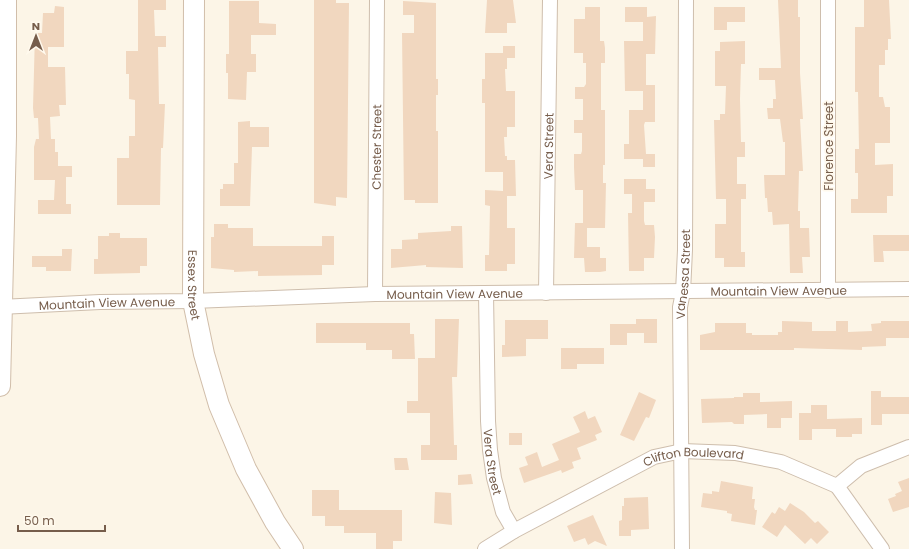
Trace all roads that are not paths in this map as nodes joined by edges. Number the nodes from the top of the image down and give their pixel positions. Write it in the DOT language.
graph roads {
  1 [pos="6,0"];
  2 [pos="194,0"];
  3 [pos="377,0"];
  4 [pos="550,0"];
  5 [pos="686,0"];
  6 [pos="828,0"];
  7 [pos="909,289"];
  8 [pos="828,291"];
  9 [pos="683,292"];
  10 [pos="486,293"];
  11 [pos="546,293"];
  12 [pos="375,294"];
  13 [pos="193,301"];
  14 [pos="1,307"];
  15 [pos="0,386"];
  16 [pos="909,447"];
  17 [pos="682,451"];
  18 [pos="837,486"];
  19 [pos="514,531"];
  20 [pos="293,549"];
  21 [pos="484,549"];
  22 [pos="682,549"];
  23 [pos="882,549"];
  1 -- 14 [label="street"];
  2 -- 13 [label="street, Essex Street"];
  3 -- 12 [label="street, Chester Street"];
  4 -- 11 [label="street, Vera Street"];
  5 -- 9 [label="street, Vanessa Street"];
  6 -- 8 [label="street, Florence Street"];
  7 -- 8 [label="street, Mountain View Avenue"];
  8 -- 9 [label="street, Mountain View Avenue"];
  9 -- 11 [label="street, Mountain View Avenue"];
  9 -- 17 [label="street, Vanessa Street"];
  10 -- 11 [label="street, Mountain View Avenue"];
  10 -- 12 [label="street, Mountain View Avenue"];
  10 -- 19 [label="street, Vera Street"];
  12 -- 13 [label="street, Mountain View Avenue"];
  13 -- 14 [label="street, Mountain View Avenue"];
  13 -- 20 [label="street, Essex Street"];
  14 -- 15 [label="street"];
  16 -- 18 [label="street"];
  17 -- 18 [label="street, Clifton Boulevard"];
  17 -- 19 [label="street, Clifton Boulevard"];
  17 -- 22 [label="street, Vanessa Street"];
  18 -- 23 [label="street"];
  19 -- 21 [label="street, Clifton Boulevard"];
}
